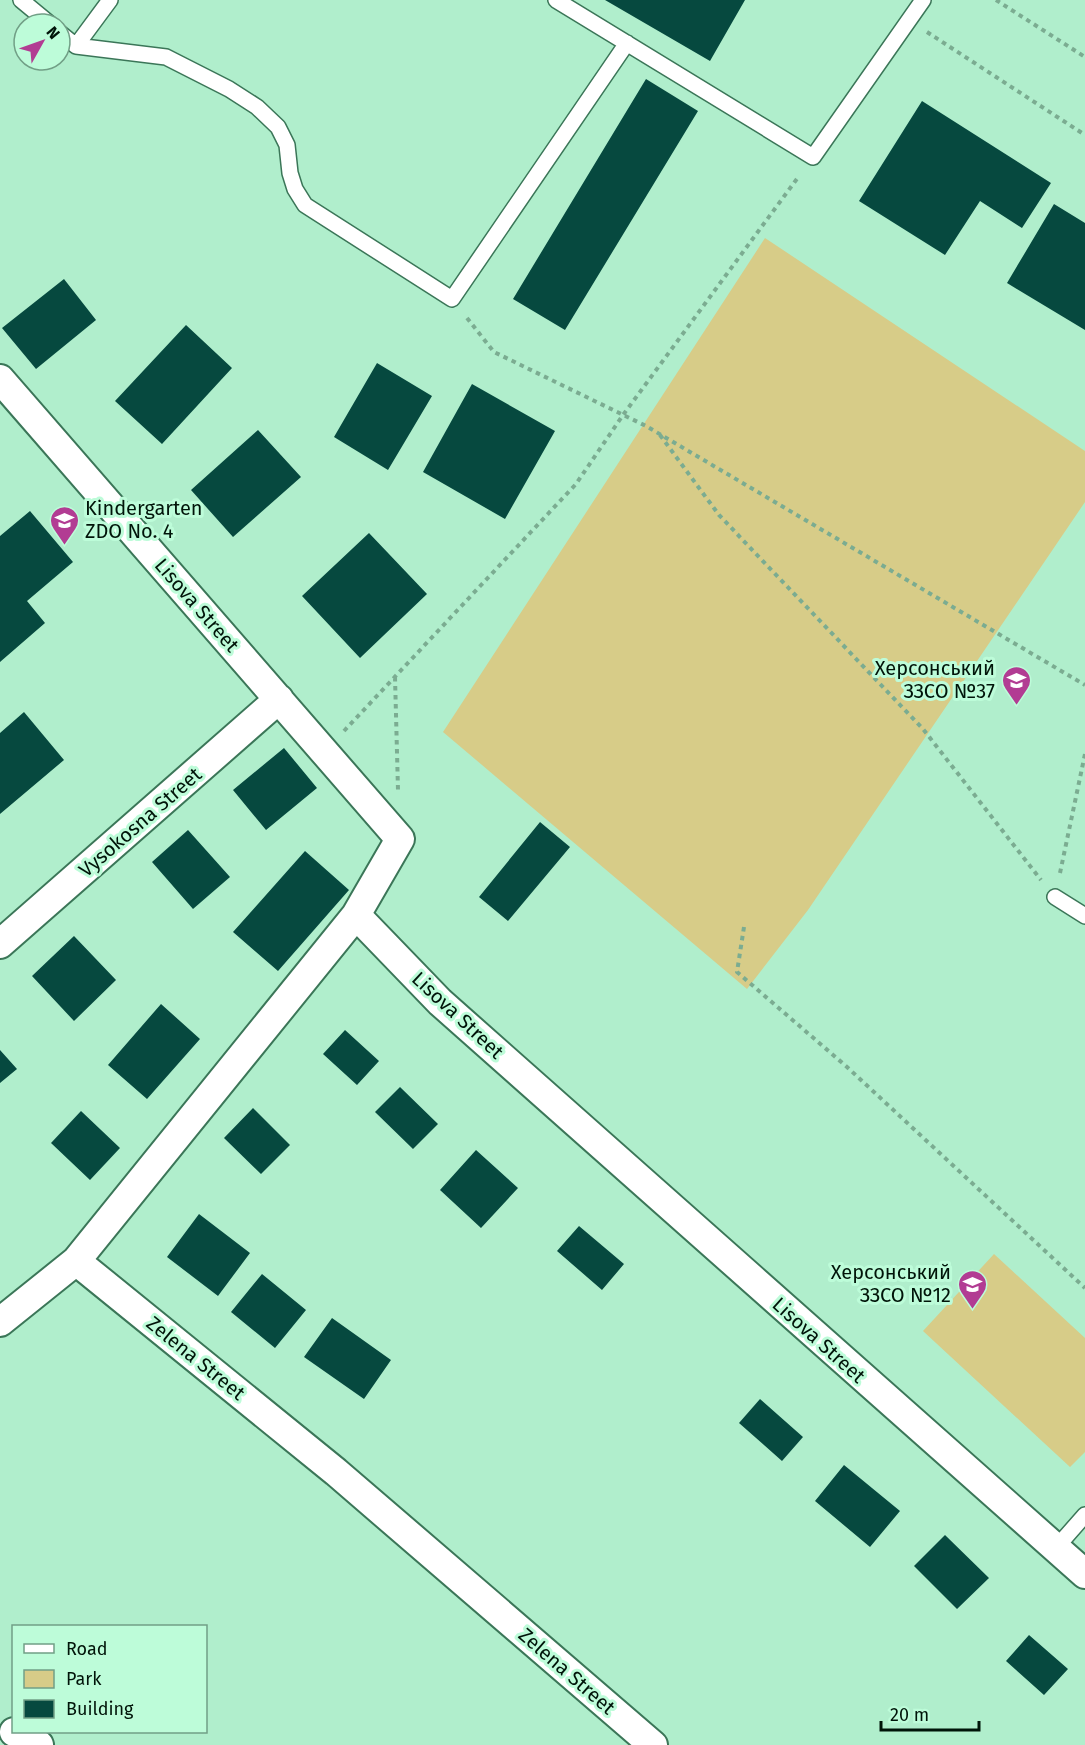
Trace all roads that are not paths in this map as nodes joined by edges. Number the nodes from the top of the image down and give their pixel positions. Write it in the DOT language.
graph roads {
  1 [pos="21,0"];
  2 [pos="110,0"];
  3 [pos="556,0"];
  4 [pos="923,0"];
  5 [pos="36,12"];
  6 [pos="72,43"];
  7 [pos="627,43"];
  8 [pos="76,46"];
  9 [pos="0,379"];
  10 [pos="279,699"];
  11 [pos="1055,897"];
  12 [pos="356,915"];
  13 [pos="1085,916"];
  14 [pos="0,944"];
  15 [pos="76,1261"];
  16 [pos="0,1322"];
  17 [pos="1085,1515"];
  18 [pos="1055,1549"];
  19 [pos="1085,1574"];
  20 [pos="18,1733"];
  21 [pos="39,1745"];
  22 [pos="652,1745"];
  1 -- 5 [label="lane"];
  2 -- 8 [label="lane"];
  3 -- 7 [label="lane"];
  4 -- 7 [label="lane"];
  6 -- 8 [label="lane"];
  7 -- 8 [label="lane"];
  9 -- 10 [label="street, Lisova Street"];
  10 -- 12 [label="street, Lisova Street"];
  10 -- 14 [label="street, Vysokosna Street"];
  11 -- 13 [label="lane"];
  12 -- 15 [label="street"];
  12 -- 18 [label="street, Lisova Street"];
  15 -- 16 [label="street"];
  15 -- 22 [label="street, Zelena Street"];
  17 -- 18 [label="lane"];
  18 -- 19 [label="street, Lisova Street"];
  20 -- 21 [label="street"];
}
